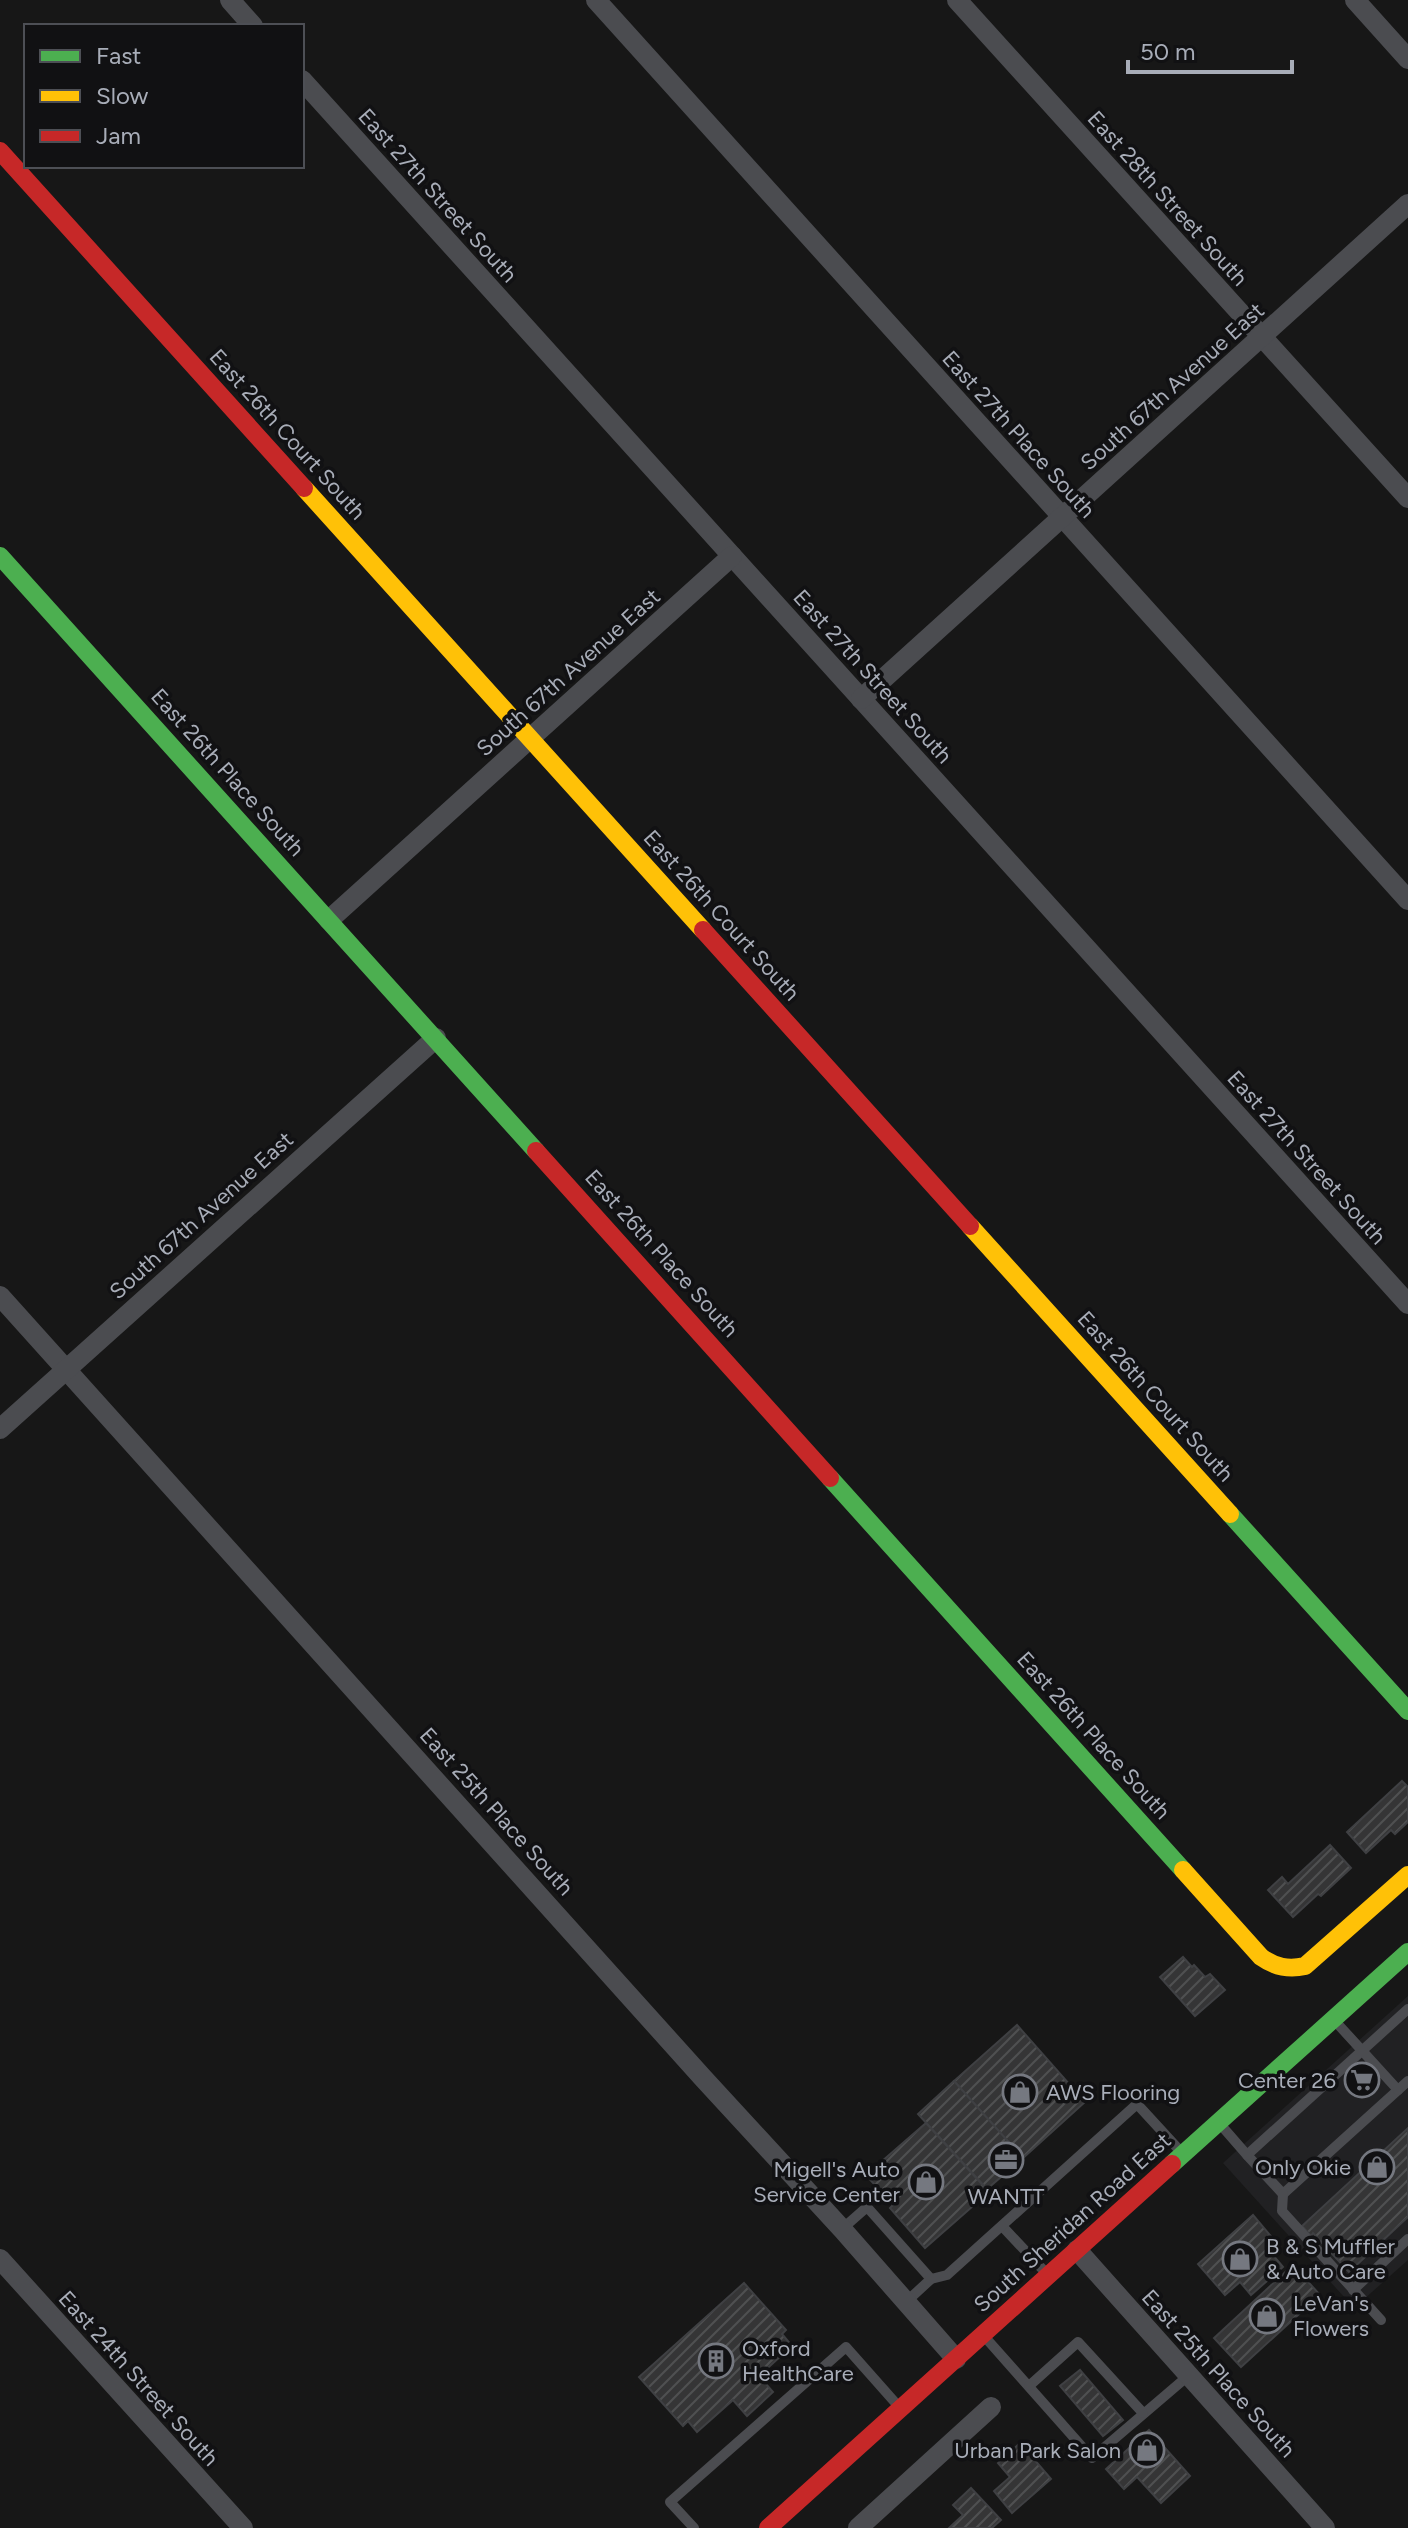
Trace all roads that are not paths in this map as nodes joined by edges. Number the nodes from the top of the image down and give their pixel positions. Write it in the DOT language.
graph roads {
  1 [pos="230,0"];
  2 [pos="596,0"];
  3 [pos="957,0"];
  4 [pos="1355,0"];
  5 [pos="251,24"];
  6 [pos="1408,59"];
  7 [pos="304,82"];
  8 [pos="0,151"];
  9 [pos="1408,204"];
  10 [pos="1262,337"];
  11 [pos="1408,498"];
  12 [pos="1063,517"];
  13 [pos="0,556"];
  14 [pos="732,556"];
  15 [pos="861,699"];
  16 [pos="532,738"];
  17 [pos="1408,900"];
  18 [pos="329,920"];
  19 [pos="436,1038"];
  20 [pos="0,1296"];
  21 [pos="1408,1304"];
  22 [pos="66,1369"];
  23 [pos="0,1429"];
  24 [pos="1408,1711"];
  25 [pos="1408,1875"];
  26 [pos="1408,1952"];
  27 [pos="1408,2009"];
  28 [pos="1333,2019"];
  29 [pos="1362,2050"];
  30 [pos="1408,2081"];
  31 [pos="1398,2090"];
  32 [pos="1219,2123"];
  33 [pos="1183,2155"];
  34 [pos="1247,2155"];
  35 [pos="1283,2194"];
  36 [pos="1002,2226"];
  37 [pos="842,2229"];
  38 [pos="1408,2239"];
  39 [pos="1077,2250"];
  40 [pos="0,2259"];
  41 [pos="1049,2276"];
  42 [pos="931,2279"];
  43 [pos="1353,2290"];
  44 [pos="906,2302"];
  45 [pos="1381,2320"];
  46 [pos="983,2335"];
  47 [pos="956,2359"];
  48 [pos="1188,2376"];
  49 [pos="1029,2386"];
  50 [pos="991,2407"];
  51 [pos="901,2409"];
  52 [pos="1143,2413"];
  53 [pos="243,2528"];
  54 [pos="694,2528"];
  55 [pos="768,2528"];
  56 [pos="858,2528"];
  57 [pos="1325,2528"];
  1 -- 5 [label="street"];
  2 -- 12 [label="street, East 27th Place South"];
  3 -- 10 [label="street, East 28th Street South"];
  4 -- 6 [label="street"];
  7 -- 14 [label="street, East 27th Street South"];
  8 -- 16 [label="street, East 26th Court South"];
  9 -- 10 [label="street, South 67th Avenue East"];
  10 -- 11 [label="street, East 28th Street South"];
  10 -- 12 [label="street, South 67th Avenue East"];
  12 -- 15 [label="street, South 67th Avenue East"];
  12 -- 17 [label="street, East 27th Place South"];
  13 -- 18 [label="street, East 26th Place South"];
  14 -- 15 [label="street, East 27th Street South"];
  14 -- 16 [label="street, South 67th Avenue East"];
  15 -- 21 [label="street, East 27th Street South"];
  16 -- 18 [label="street, South 67th Avenue East"];
  16 -- 24 [label="street, East 26th Court South"];
  18 -- 19 [label="street, East 26th Place South"];
  19 -- 22 [label="street, South 67th Avenue East"];
  19 -- 25 [label="street, East 26th Place South"];
  20 -- 22 [label="street, East 25th Place South"];
  22 -- 23 [label="street, South 67th Avenue East"];
  22 -- 37 [label="street, East 25th Place South"];
  26 -- 28 [label="street, South Sheridan Road East"];
  27 -- 29 [label="lane"];
  28 -- 29 [label="lane"];
  28 -- 32 [label="street, South Sheridan Road East"];
  29 -- 31 [label="lane"];
  29 -- 34 [label="lane"];
  30 -- 31 [label="lane"];
  31 -- 35 [label="lane"];
  32 -- 33 [label="street, South Sheridan Road East"];
  32 -- 34 [label="lane"];
  33 -- 36 [label="lane"];
  33 -- 39 [label="street, South Sheridan Road East"];
  34 -- 35 [label="lane"];
  35 -- 43 [label="lane"];
  36 -- 41 [label="lane"];
  36 -- 42 [label="lane"];
  37 -- 42 [label="lane"];
  37 -- 44 [label="street, East 25th Place South"];
  38 -- 43 [label="lane"];
  39 -- 41 [label="street, South Sheridan Road East"];
  39 -- 48 [label="street, East 25th Place South"];
  40 -- 53 [label="street, East 24th Street South"];
  41 -- 46 [label="street, South Sheridan Road East"];
  42 -- 44 [label="lane"];
  43 -- 45 [label="lane"];
  44 -- 47 [label="street, East 25th Place South"];
  46 -- 47 [label="street, South Sheridan Road East"];
  46 -- 49 [label="lane"];
  47 -- 51 [label="street, South Sheridan Road East"];
  48 -- 52 [label="lane"];
  48 -- 57 [label="street, East 25th Place South"];
  49 -- 52 [label="lane"];
  49 -- 52 [label="lane"];
  50 -- 56 [label="street"];
  51 -- 54 [label="lane"];
  51 -- 55 [label="street, South Sheridan Road East"];
}
